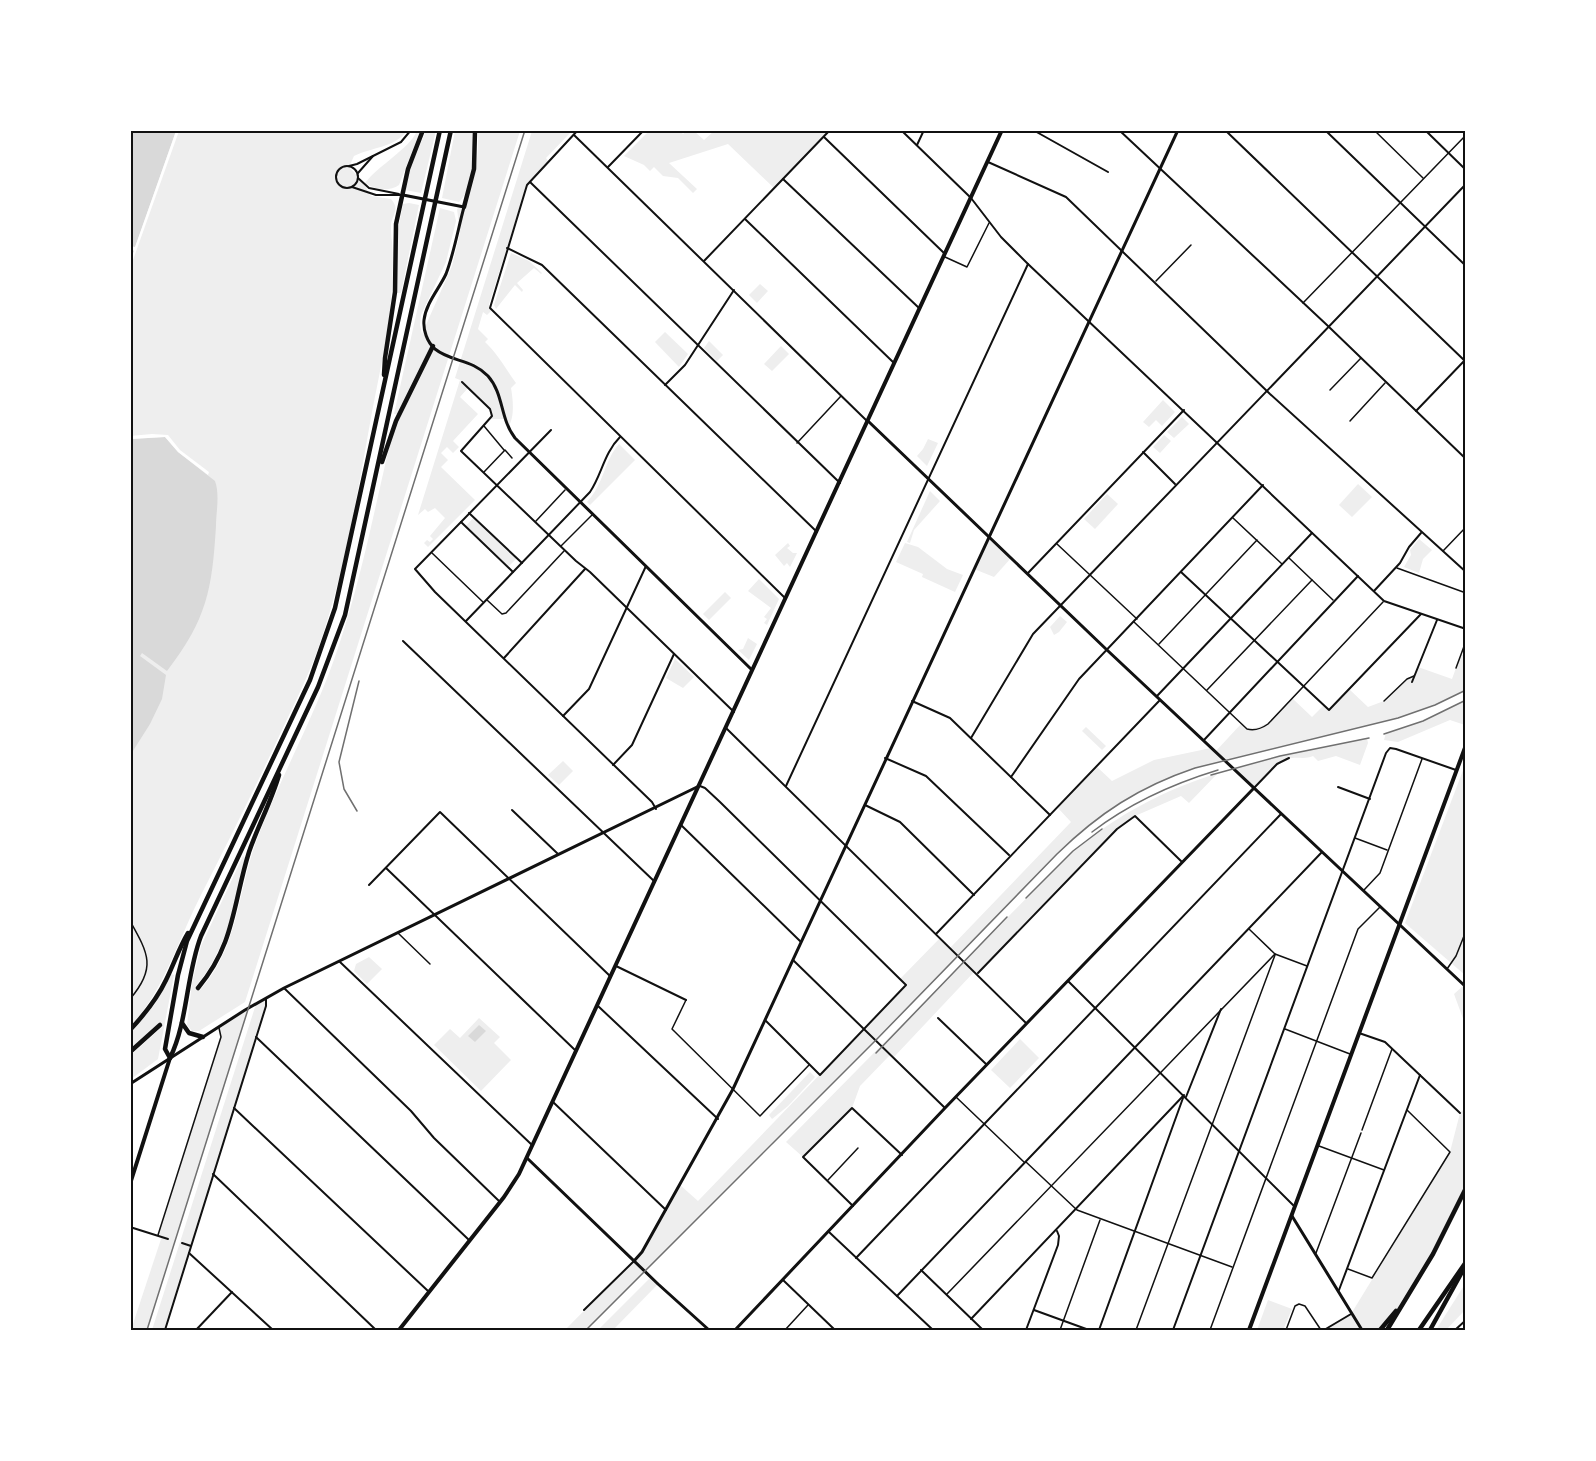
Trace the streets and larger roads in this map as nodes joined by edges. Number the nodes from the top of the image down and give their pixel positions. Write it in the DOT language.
graph roads {
  1 [pos="411,130"];
  2 [pos="423,130"];
  3 [pos="440,130"];
  4 [pos="451,130"];
  5 [pos="475,130"];
  6 [pos="578,130"];
  7 [pos="644,130"];
  8 [pos="830,130"];
  9 [pos="901,130"];
  10 [pos="924,130"];
  11 [pos="1002,130"];
  12 [pos="1033,130"];
  13 [pos="1119,130"];
  14 [pos="1178,130"];
  15 [pos="1225,130"];
  16 [pos="1325,130"];
  17 [pos="1425,130"];
  18 [pos="574,135"];
  19 [pos="824,137"];
  20 [pos="917,145"];
  21 [pos="375,154"];
  22 [pos="988,162"];
  23 [pos="349,166"];
  24 [pos="608,168"];
  25 [pos="1160,169"];
  26 [pos="1466,170"];
  27 [pos="1108,172"];
  28 [pos="358,173"];
  29 [pos="358,178"];
  30 [pos="783,179"];
  31 [pos="529,181"];
  32 [pos="1466,183"];
  33 [pos="352,187"];
  34 [pos="401,195"];
  35 [pos="971,198"];
  36 [pos="464,207"];
  37 [pos="745,219"];
  38 [pos="1424,226"];
  39 [pos="507,248"];
  40 [pos="1121,251"];
  41 [pos="944,255"];
  42 [pos="704,261"];
  43 [pos="1028,264"];
  44 [pos="1466,266"];
  45 [pos="1376,276"];
  46 [pos="734,290"];
  47 [pos="919,308"];
  48 [pos="1089,321"];
  49 [pos="1328,326"];
  50 [pos="697,345"];
  51 [pos="433,346"];
  52 [pos="1465,361"];
  53 [pos="894,363"];
  54 [pos="462,382"];
  55 [pos="666,385"];
  56 [pos="384,386"];
  57 [pos="1267,391"];
  58 [pos="1184,410"];
  59 [pos="1416,411"];
  60 [pos="868,422"];
  61 [pos="551,430"];
  62 [pos="620,436"];
  63 [pos="1217,442"];
  64 [pos="529,452"];
  65 [pos="1143,452"];
  66 [pos="1466,459"];
  67 [pos="928,479"];
  68 [pos="375,483"];
  69 [pos="840,483"];
  70 [pos="497,485"];
  71 [pos="1176,485"];
  72 [pos="1263,485"];
  73 [pos="580,502"];
  74 [pos="469,513"];
  75 [pos="461,522"];
  76 [pos="817,532"];
  77 [pos="1312,532"];
  78 [pos="1421,532"];
  79 [pos="549,535"];
  80 [pos="989,537"];
  81 [pos="522,563"];
  82 [pos="646,566"];
  83 [pos="585,568"];
  84 [pos="513,572"];
  85 [pos="1181,572"];
  86 [pos="1466,573"];
  87 [pos="1028,574"];
  88 [pos="1358,576"];
  89 [pos="1374,591"];
  90 [pos="786,599"];
  91 [pos="1061,606"];
  92 [pos="627,608"];
  93 [pos="1421,614"];
  94 [pos="1231,618"];
  95 [pos="1437,620"];
  96 [pos="466,621"];
  97 [pos="1466,629"];
  98 [pos="403,641"];
  99 [pos="1107,650"];
  100 [pos="674,654"];
  101 [pos="503,658"];
  102 [pos="1277,662"];
  103 [pos="753,671"];
  104 [pos="1412,682"];
  105 [pos="1158,698"];
  106 [pos="912,701"];
  107 [pos="734,712"];
  108 [pos="563,716"];
  109 [pos="726,728"];
  110 [pos="970,738"];
  111 [pos="1203,741"];
  112 [pos="1466,745"];
  113 [pos="285,758"];
  114 [pos="885,758"];
  115 [pos="1289,758"];
  116 [pos="613,765"];
  117 [pos="1456,770"];
  118 [pos="1011,777"];
  119 [pos="700,786"];
  120 [pos="786,786"];
  121 [pos="1338,787"];
  122 [pos="1254,788"];
  123 [pos="1370,799"];
  124 [pos="865,806"];
  125 [pos="656,809"];
  126 [pos="512,810"];
  127 [pos="1281,814"];
  128 [pos="1050,815"];
  129 [pos="681,825"];
  130 [pos="605,833"];
  131 [pos="846,846"];
  132 [pos="1322,852"];
  133 [pos="559,855"];
  134 [pos="1010,856"];
  135 [pos="1182,862"];
  136 [pos="386,868"];
  137 [pos="1343,872"];
  138 [pos="510,879"];
  139 [pos="656,882"];
  140 [pos="369,885"];
  141 [pos="974,895"];
  142 [pos="820,901"];
  143 [pos="435,915"];
  144 [pos="197,918"];
  145 [pos="1399,924"];
  146 [pos="936,934"];
  147 [pos="801,942"];
  148 [pos="793,960"];
  149 [pos="340,962"];
  150 [pos="616,966"];
  151 [pos="977,974"];
  152 [pos="611,977"];
  153 [pos="1068,981"];
  154 [pos="1466,987"];
  155 [pos="198,988"];
  156 [pos="284,988"];
  157 [pos="266,998"];
  158 [pos="686,1000"];
  159 [pos="598,1006"];
  160 [pos="1094,1008"];
  161 [pos="1221,1009"];
  162 [pos="938,1018"];
  163 [pos="764,1019"];
  164 [pos="181,1020"];
  165 [pos="1027,1023"];
  166 [pos="160,1025"];
  167 [pos="865,1029"];
  168 [pos="130,1030"];
  169 [pos="1359,1033"];
  170 [pos="203,1037"];
  171 [pos="256,1037"];
  172 [pos="1135,1048"];
  173 [pos="576,1051"];
  174 [pos="130,1052"];
  175 [pos="170,1058"];
  176 [pos="987,1065"];
  177 [pos="1420,1075"];
  178 [pos="130,1084"];
  179 [pos="1185,1096"];
  180 [pos="553,1102"];
  181 [pos="234,1108"];
  182 [pos="945,1108"];
  183 [pos="1460,1113"];
  184 [pos="718,1119"];
  185 [pos="532,1145"];
  186 [pos="1239,1150"];
  187 [pos="902,1155"];
  188 [pos="527,1158"];
  189 [pos="213,1174"];
  190 [pos="130,1184"];
  191 [pos="1466,1188"];
  192 [pos="500,1202"];
  193 [pos="853,1206"];
  194 [pos="1295,1206"];
  195 [pos="666,1210"];
  196 [pos="1292,1216"];
  197 [pos="130,1227"];
  198 [pos="1057,1230"];
  199 [pos="829,1232"];
  200 [pos="168,1239"];
  201 [pos="469,1240"];
  202 [pos="182,1243"];
  203 [pos="191,1246"];
  204 [pos="189,1253"];
  205 [pos="856,1258"];
  206 [pos="634,1261"];
  207 [pos="1466,1264"];
  208 [pos="921,1270"];
  209 [pos="783,1280"];
  210 [pos="232,1292"];
  211 [pos="429,1292"];
  212 [pos="1338,1293"];
  213 [pos="1409,1295"];
  214 [pos="897,1296"];
  215 [pos="584,1310"];
  216 [pos="1034,1310"];
  217 [pos="1351,1314"];
  218 [pos="971,1319"];
  219 [pos="1466,1320"];
  220 [pos="165,1330"];
  221 [pos="196,1330"];
  222 [pos="273,1330"];
  223 [pos="376,1330"];
  224 [pos="399,1330"];
  225 [pos="709,1330"];
  226 [pos="735,1330"];
  227 [pos="835,1330"];
  228 [pos="933,1330"];
  229 [pos="983,1330"];
  230 [pos="1026,1330"];
  231 [pos="1089,1330"];
  232 [pos="1099,1330"];
  233 [pos="1173,1330"];
  234 [pos="1249,1330"];
  235 [pos="1322,1330"];
  236 [pos="1362,1330"];
  237 [pos="1380,1330"];
  238 [pos="1387,1330"];
  239 [pos="1419,1330"];
  240 [pos="1430,1330"];
  241 [pos="1455,1330"];
  1 -- 21 [label="street"];
  2 -- 34 [label="highway"];
  3 -- 56 [label="highway"];
  4 -- 68 [label="highway"];
  5 -- 36 [label="highway"];
  6 -- 18 [label="street"];
  7 -- 24 [label="street"];
  8 -- 19 [label="street"];
  9 -- 20 [label="street"];
  10 -- 20 [label="street"];
  11 -- 22 [label="main road"];
  12 -- 27 [label="street"];
  13 -- 25 [label="street"];
  14 -- 25 [label="street"];
  15 -- 45 [label="street"];
  16 -- 38 [label="street"];
  17 -- 26 [label="street"];
  18 -- 24 [label="street"];
  18 -- 31 [label="street"];
  19 -- 30 [label="street"];
  19 -- 41 [label="street"];
  20 -- 35 [label="street"];
  21 -- 23 [label="street"];
  21 -- 28 [label="street"];
  22 -- 35 [label="main road"];
  22 -- 40 [label="street"];
  23 -- 28 [label="street"];
  23 -- 33 [label="street"];
  24 -- 42 [label="street"];
  25 -- 40 [label="street"];
  25 -- 49 [label="street"];
  28 -- 29 [label="street"];
  29 -- 33 [label="street"];
  29 -- 34 [label="street"];
  30 -- 37 [label="street"];
  30 -- 47 [label="street"];
  31 -- 39 [label="street"];
  31 -- 50 [label="street"];
  32 -- 38 [label="street"];
  33 -- 34 [label="street"];
  34 -- 36 [label="street"];
  34 -- 56 [label="highway"];
  35 -- 41 [label="main road"];
  35 -- 43 [label="street"];
  36 -- 51 [label="street"];
  37 -- 42 [label="street"];
  37 -- 53 [label="street"];
  38 -- 44 [label="street"];
  38 -- 45 [label="street"];
  39 -- 55 [label="street"];
  39 -- 62 [label="street"];
  40 -- 48 [label="street"];
  40 -- 57 [label="street"];
  41 -- 47 [label="main road"];
  42 -- 46 [label="street"];
  43 -- 48 [label="street"];
  43 -- 67 [label="street"];
  45 -- 49 [label="street"];
  45 -- 52 [label="street"];
  46 -- 50 [label="street"];
  46 -- 60 [label="street"];
  47 -- 53 [label="main road"];
  48 -- 58 [label="street"];
  48 -- 80 [label="street"];
  49 -- 57 [label="street"];
  49 -- 59 [label="street"];
  50 -- 55 [label="street"];
  50 -- 69 [label="street"];
  51 -- 64 [label="street"];
  51 -- 68 [label="highway"];
  52 -- 59 [label="street"];
  53 -- 60 [label="main road"];
  54 -- 70 [label="street"];
  55 -- 76 [label="street"];
  56 -- 144 [label="highway"];
  57 -- 63 [label="street"];
  57 -- 78 [label="street"];
  58 -- 63 [label="street"];
  58 -- 65 [label="street"];
  59 -- 66 [label="street"];
  60 -- 67 [label="street"];
  60 -- 69 [label="main road"];
  61 -- 64 [label="street"];
  62 -- 73 [label="street"];
  62 -- 90 [label="street"];
  63 -- 71 [label="street"];
  63 -- 72 [label="street"];
  64 -- 70 [label="street"];
  64 -- 73 [label="street"];
  65 -- 71 [label="street"];
  65 -- 87 [label="street"];
  67 -- 80 [label="street"];
  67 -- 120 [label="street"];
  68 -- 113 [label="highway"];
  69 -- 76 [label="main road"];
  70 -- 74 [label="street"];
  70 -- 79 [label="street"];
  71 -- 91 [label="street"];
  72 -- 77 [label="street"];
  72 -- 85 [label="street"];
  73 -- 79 [label="street"];
  73 -- 82 [label="street"];
  74 -- 75 [label="street"];
  74 -- 81 [label="street"];
  75 -- 84 [label="street"];
  75 -- 96 [label="street"];
  76 -- 90 [label="main road"];
  77 -- 88 [label="street"];
  77 -- 94 [label="street"];
  78 -- 86 [label="street"];
  78 -- 89 [label="street"];
  79 -- 81 [label="street"];
  79 -- 83 [label="street"];
  80 -- 87 [label="street"];
  80 -- 106 [label="street"];
  81 -- 84 [label="street"];
  82 -- 92 [label="street"];
  82 -- 103 [label="street"];
  83 -- 92 [label="street"];
  83 -- 101 [label="street"];
  84 -- 96 [label="street"];
  85 -- 94 [label="street"];
  85 -- 99 [label="street"];
  87 -- 91 [label="street"];
  88 -- 89 [label="street"];
  88 -- 102 [label="street"];
  89 -- 93 [label="street"];
  90 -- 103 [label="main road"];
  91 -- 99 [label="street"];
  91 -- 110 [label="street"];
  92 -- 100 [label="street"];
  92 -- 108 [label="street"];
  93 -- 95 [label="street"];
  93 -- 102 [label="street"];
  94 -- 102 [label="street"];
  94 -- 105 [label="street"];
  95 -- 97 [label="street"];
  95 -- 104 [label="street"];
  96 -- 101 [label="street"];
  98 -- 130 [label="street"];
  99 -- 105 [label="street"];
  99 -- 118 [label="street"];
  100 -- 107 [label="street"];
  100 -- 116 [label="street"];
  101 -- 108 [label="street"];
  102 -- 111 [label="street"];
  103 -- 107 [label="main road"];
  105 -- 111 [label="street"];
  105 -- 128 [label="street"];
  106 -- 110 [label="street"];
  106 -- 114 [label="street"];
  107 -- 109 [label="main road"];
  108 -- 116 [label="street"];
  109 -- 119 [label="main road"];
  109 -- 120 [label="street"];
  110 -- 118 [label="street"];
  111 -- 122 [label="street"];
  112 -- 117 [label="main road"];
  113 -- 155 [label="highway"];
  113 -- 164 [label="highway"];
  114 -- 124 [label="street"];
  114 -- 134 [label="street"];
  115 -- 122 [label="street"];
  116 -- 125 [label="street"];
  117 -- 123 [label="street"];
  117 -- 145 [label="main road"];
  118 -- 128 [label="street"];
  119 -- 125 [label="street"];
  119 -- 129 [label="main road"];
  119 -- 142 [label="street"];
  120 -- 131 [label="street"];
  121 -- 123 [label="street"];
  122 -- 127 [label="street"];
  122 -- 135 [label="street"];
  123 -- 137 [label="street"];
  124 -- 131 [label="street"];
  124 -- 141 [label="street"];
  125 -- 130 [label="street"];
  126 -- 133 [label="street"];
  127 -- 132 [label="street"];
  127 -- 160 [label="street"];
  128 -- 134 [label="street"];
  129 -- 139 [label="main road"];
  129 -- 147 [label="street"];
  130 -- 133 [label="street"];
  130 -- 139 [label="street"];
  131 -- 142 [label="street"];
  131 -- 146 [label="street"];
  132 -- 137 [label="street"];
  132 -- 172 [label="street"];
  133 -- 138 [label="street"];
  134 -- 141 [label="street"];
  135 -- 151 [label="street"];
  135 -- 153 [label="street"];
  136 -- 138 [label="street"];
  136 -- 140 [label="street"];
  136 -- 143 [label="street"];
  137 -- 145 [label="street"];
  137 -- 186 [label="street"];
  138 -- 143 [label="street"];
  138 -- 152 [label="street"];
  139 -- 150 [label="main road"];
  141 -- 146 [label="street"];
  142 -- 147 [label="street"];
  142 -- 167 [label="street"];
  143 -- 149 [label="street"];
  143 -- 173 [label="street"];
  144 -- 168 [label="highway"];
  144 -- 175 [label="highway"];
  145 -- 154 [label="street"];
  145 -- 169 [label="main road"];
  146 -- 151 [label="street"];
  147 -- 148 [label="street"];
  148 -- 163 [label="street"];
  148 -- 167 [label="street"];
  149 -- 156 [label="street"];
  149 -- 185 [label="street"];
  150 -- 152 [label="main road"];
  150 -- 158 [label="street"];
  151 -- 165 [label="street"];
  152 -- 159 [label="main road"];
  153 -- 160 [label="street"];
  153 -- 165 [label="street"];
  156 -- 157 [label="street"];
  156 -- 192 [label="street"];
  157 -- 170 [label="street"];
  157 -- 171 [label="street"];
  159 -- 173 [label="main road"];
  159 -- 184 [label="street"];
  160 -- 172 [label="street"];
  160 -- 205 [label="street"];
  161 -- 179 [label="street"];
  162 -- 176 [label="street"];
  163 -- 167 [label="street"];
  163 -- 184 [label="street"];
  164 -- 170 [label="highway"];
  164 -- 175 [label="highway"];
  165 -- 176 [label="street"];
  166 -- 174 [label="highway"];
  167 -- 182 [label="street"];
  169 -- 177 [label="street"];
  169 -- 194 [label="main road"];
  170 -- 175 [label="street"];
  171 -- 181 [label="street"];
  171 -- 201 [label="street"];
  172 -- 179 [label="street"];
  172 -- 208 [label="street"];
  173 -- 180 [label="main road"];
  175 -- 178 [label="street"];
  175 -- 190 [label="main road"];
  176 -- 182 [label="street"];
  177 -- 183 [label="street"];
  177 -- 212 [label="street"];
  179 -- 186 [label="street"];
  179 -- 198 [label="street"];
  179 -- 232 [label="street"];
  180 -- 185 [label="main road"];
  180 -- 195 [label="street"];
  181 -- 189 [label="street"];
  181 -- 211 [label="street"];
  182 -- 187 [label="street"];
  184 -- 195 [label="street"];
  185 -- 188 [label="main road"];
  186 -- 194 [label="street"];
  186 -- 233 [label="street"];
  187 -- 193 [label="street"];
  187 -- 193 [label="street"];
  188 -- 192 [label="main road"];
  188 -- 206 [label="street"];
  189 -- 203 [label="street"];
  189 -- 223 [label="street"];
  191 -- 213 [label="highway"];
  192 -- 201 [label="main road"];
  193 -- 199 [label="street"];
  194 -- 196 [label="main road"];
  195 -- 206 [label="street"];
  196 -- 212 [label="street"];
  196 -- 234 [label="main road"];
  197 -- 200 [label="street"];
  198 -- 216 [label="street"];
  198 -- 218 [label="street"];
  199 -- 205 [label="street"];
  199 -- 209 [label="street"];
  201 -- 211 [label="main road"];
  202 -- 203 [label="street"];
  203 -- 204 [label="street"];
  204 -- 210 [label="street"];
  204 -- 220 [label="street"];
  205 -- 214 [label="street"];
  206 -- 215 [label="street"];
  206 -- 225 [label="street"];
  207 -- 239 [label="highway"];
  207 -- 240 [label="highway"];
  208 -- 214 [label="street"];
  208 -- 218 [label="street"];
  209 -- 226 [label="street"];
  209 -- 227 [label="street"];
  210 -- 221 [label="street"];
  210 -- 222 [label="street"];
  211 -- 224 [label="main road"];
  212 -- 217 [label="street"];
  213 -- 237 [label="highway"];
  213 -- 238 [label="highway"];
  214 -- 228 [label="street"];
  216 -- 230 [label="street"];
  216 -- 231 [label="street"];
  217 -- 235 [label="street"];
  217 -- 236 [label="street"];
  218 -- 229 [label="street"];
  219 -- 241 [label="street"];
}
